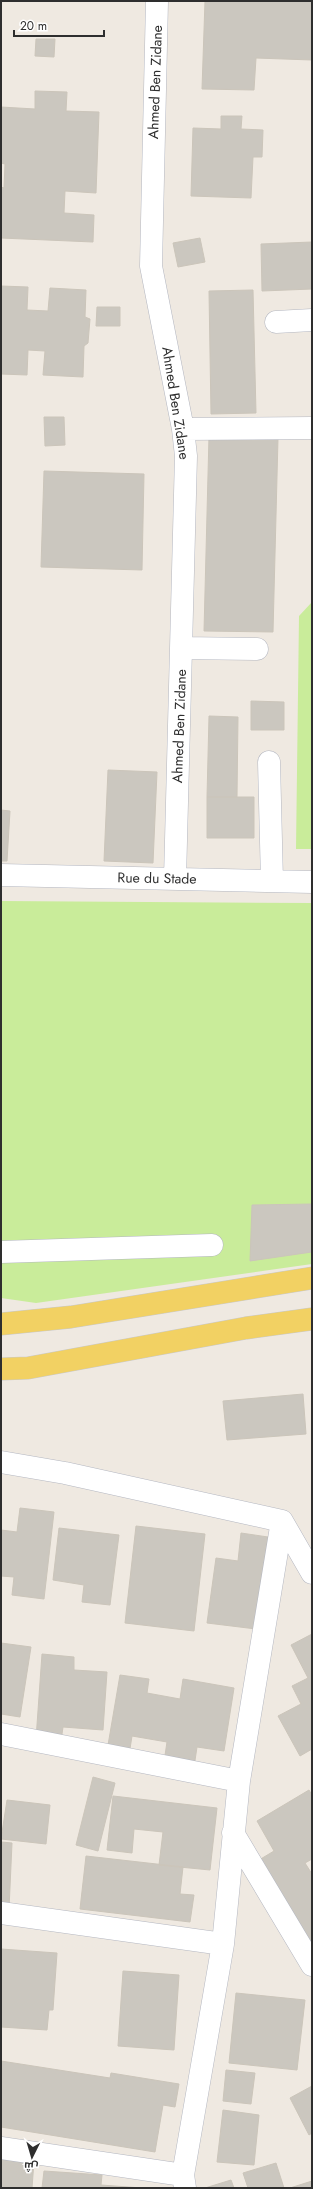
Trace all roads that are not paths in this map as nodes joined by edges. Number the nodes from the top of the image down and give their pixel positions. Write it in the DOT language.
graph roads {
  1 [pos="157,1"];
  2 [pos="312,320"];
  3 [pos="276,322"];
  4 [pos="312,428"];
  5 [pos="183,430"];
  6 [pos="181,648"];
  7 [pos="257,649"];
  8 [pos="269,762"];
  9 [pos="1,875"];
  10 [pos="175,879"];
  11 [pos="272,881"];
  12 [pos="312,882"];
  13 [pos="212,1245"];
  14 [pos="1,1252"];
  15 [pos="312,1278"];
  16 [pos="312,1319"];
  17 [pos="1,1324"];
  18 [pos="1,1369"];
  19 [pos="1,1462"];
  20 [pos="282,1521"];
  21 [pos="312,1573"];
  22 [pos="1,1734"];
  23 [pos="239,1781"];
  24 [pos="233,1833"];
  25 [pos="1,1913"];
  26 [pos="222,1944"];
  27 [pos="312,1965"];
  28 [pos="1,2148"];
  29 [pos="184,2181"];
  1 -- 5 [label="street, Ahmed Ben Zidane"];
  2 -- 3 [label="street"];
  4 -- 5 [label="street"];
  5 -- 6 [label="street, Ahmed Ben Zidane"];
  6 -- 7 [label="street"];
  6 -- 10 [label="street, Ahmed Ben Zidane"];
  8 -- 11 [label="street"];
  9 -- 10 [label="street, Rue du Stade"];
  10 -- 11 [label="street, Rue du Stade"];
  11 -- 12 [label="street, Rue du Stade"];
  13 -- 14 [label="street"];
  15 -- 17 [label="main road"];
  16 -- 18 [label="main road"];
  19 -- 20 [label="street"];
  20 -- 21 [label="street"];
  20 -- 23 [label="street"];
  22 -- 23 [label="street"];
  23 -- 24 [label="street"];
  24 -- 26 [label="street"];
  24 -- 27 [label="street"];
  25 -- 26 [label="street"];
  26 -- 29 [label="street"];
  28 -- 29 [label="street"];
}
